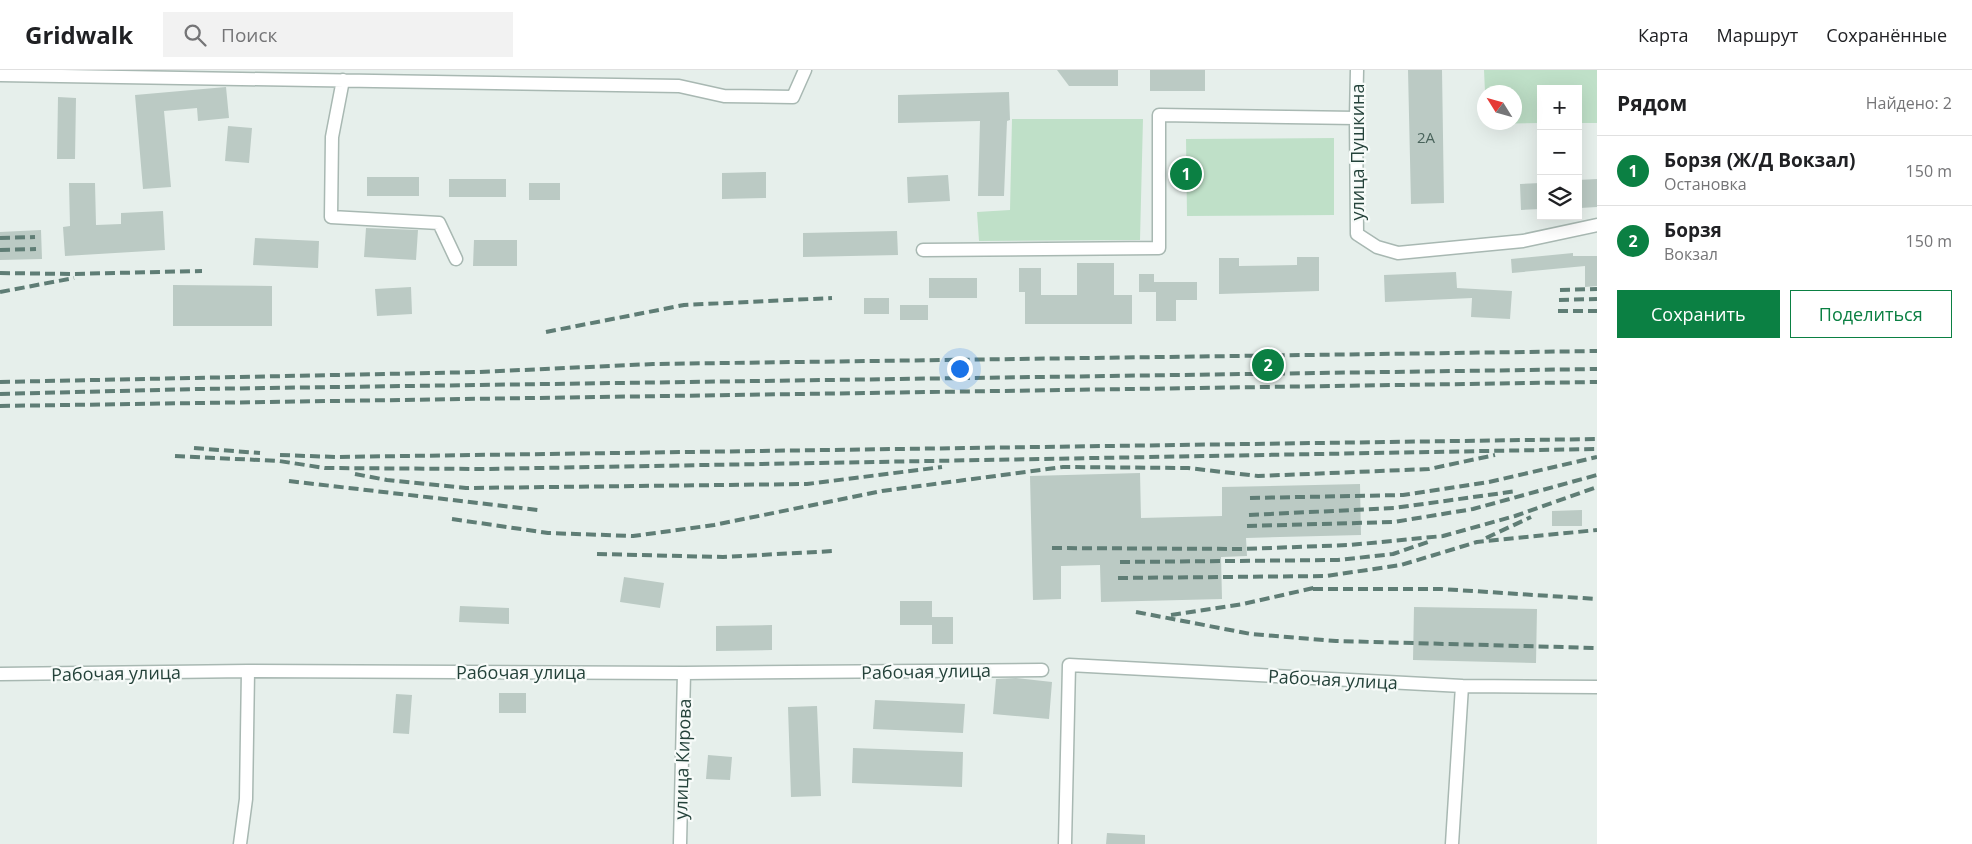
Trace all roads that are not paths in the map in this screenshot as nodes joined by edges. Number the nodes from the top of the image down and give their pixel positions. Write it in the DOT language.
graph roads {
  1 [pos="1357,70"];
  2 [pos="805,71"];
  3 [pos="0,74"];
  4 [pos="343,80"];
  5 [pos="1356,118"];
  6 [pos="1597,225"];
  7 [pos="924,250"];
  8 [pos="456,259"];
  9 [pos="1042,670"];
  10 [pos="248,671"];
  11 [pos="684,673"];
  12 [pos="0,674"];
  13 [pos="1462,686"];
  14 [pos="1597,687"];
  15 [pos="240,844"];
  16 [pos="680,844"];
  17 [pos="1066,844"];
  18 [pos="1452,844"];
  1 -- 5 [label="street, улица Пушкина"];
  2 -- 4 [label="street"];
  3 -- 4 [label="street"];
  4 -- 8 [label="street"];
  5 -- 6 [label="street, улица Пушкина"];
  5 -- 7 [label="street"];
  9 -- 11 [label="street, Рабочая улица"];
  10 -- 11 [label="street, Рабочая улица"];
  10 -- 12 [label="street, Рабочая улица"];
  10 -- 15 [label="street"];
  11 -- 16 [label="street, улица Кирова"];
  13 -- 14 [label="street, Рабочая улица"];
  13 -- 17 [label="street, Рабочая улица"];
  13 -- 18 [label="street"];
}
